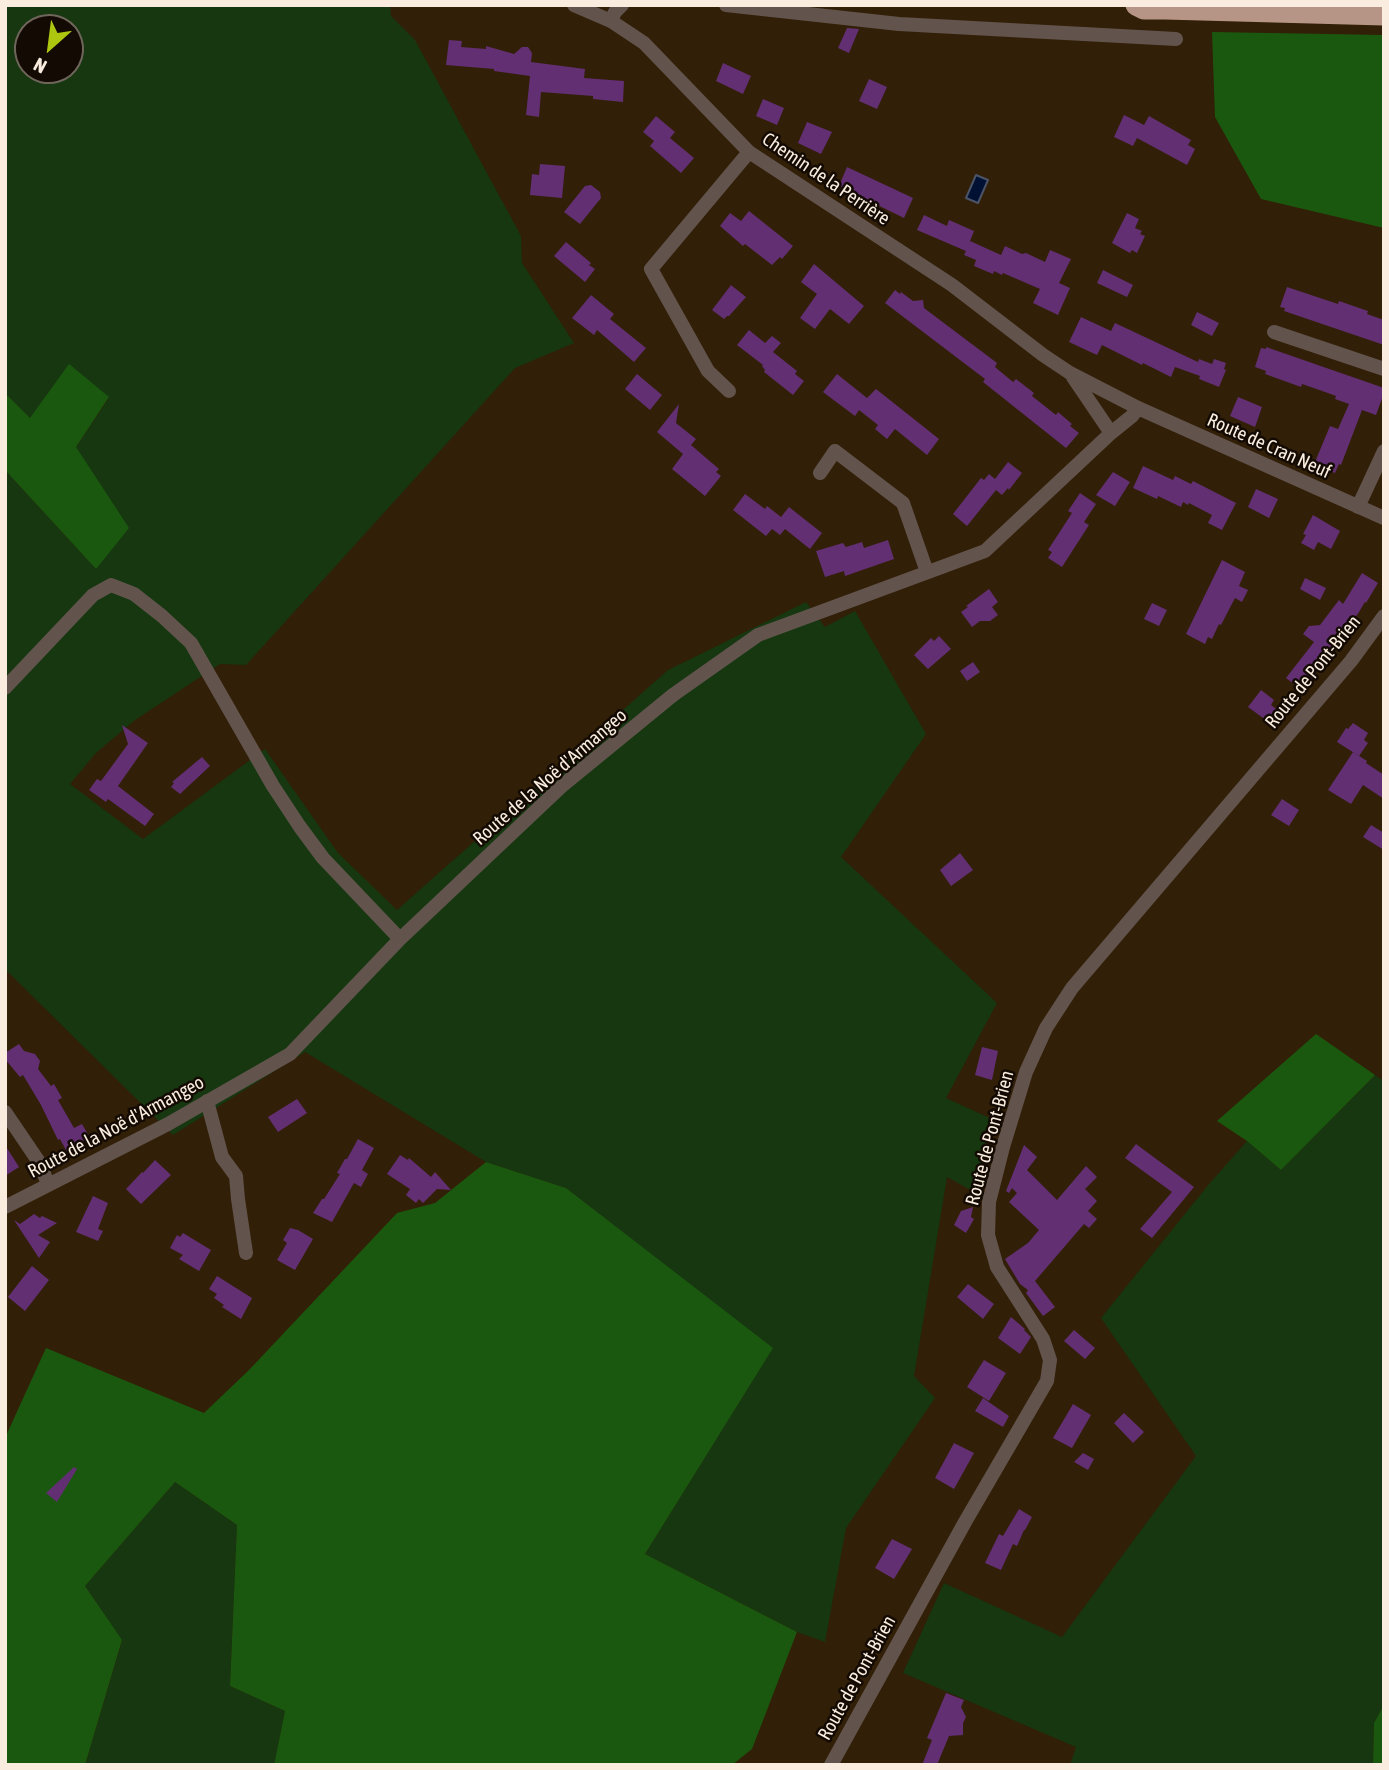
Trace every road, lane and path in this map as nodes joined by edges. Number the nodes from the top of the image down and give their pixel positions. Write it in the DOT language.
graph roads {
  1 [pos="574,5"];
  2 [pos="622,5"];
  3 [pos="726,5"];
  4 [pos="1136,5"];
  5 [pos="1384,15"];
  6 [pos="611,21"];
  7 [pos="1176,39"];
  8 [pos="749,152"];
  9 [pos="1273,332"];
  10 [pos="1384,369"];
  11 [pos="1070,373"];
  12 [pos="729,391"];
  13 [pos="1138,408"];
  14 [pos="1111,433"];
  15 [pos="1384,451"];
  16 [pos="820,473"];
  17 [pos="1358,507"];
  18 [pos="1384,519"];
  19 [pos="927,572"];
  20 [pos="1384,616"];
  21 [pos="5,688"];
  22 [pos="400,939"];
  23 [pos="207,1101"];
  24 [pos="5,1112"];
  25 [pos="48,1185"];
  26 [pos="5,1207"];
  27 [pos="246,1253"];
  28 [pos="831,1765"];
  1 -- 6 [label="street, Chemin de la Perrière"];
  2 -- 6 [label="street"];
  3 -- 7 [label="street"];
  4 -- 5 [label="highway"];
  6 -- 8 [label="street, Chemin de la Perrière"];
  8 -- 11 [label="street, Chemin de la Perrière"];
  8 -- 12 [label="street"];
  9 -- 10 [label="street"];
  11 -- 13 [label="street, Chemin de la Perrière"];
  11 -- 14 [label="street, Chemin de la Perrière"];
  13 -- 14 [label="street, Route de la Noë d'Armangeo"];
  13 -- 17 [label="street, Route de Cran Neuf"];
  14 -- 19 [label="street, Route de la Noë d'Armangeo"];
  15 -- 17 [label="street"];
  16 -- 19 [label="street"];
  17 -- 18 [label="street, Route de Cran Neuf"];
  19 -- 22 [label="street, Route de la Noë d'Armangeo"];
  20 -- 28 [label="street, Route de Pont-Brien"];
  21 -- 22 [label="street"];
  22 -- 23 [label="street, Route de la Noë d'Armangeo"];
  23 -- 25 [label="street, Route de la Noë d'Armangeo"];
  23 -- 27 [label="street"];
  24 -- 25 [label="street"];
  25 -- 26 [label="street, Route de la Noë d'Armangeo"];
}
